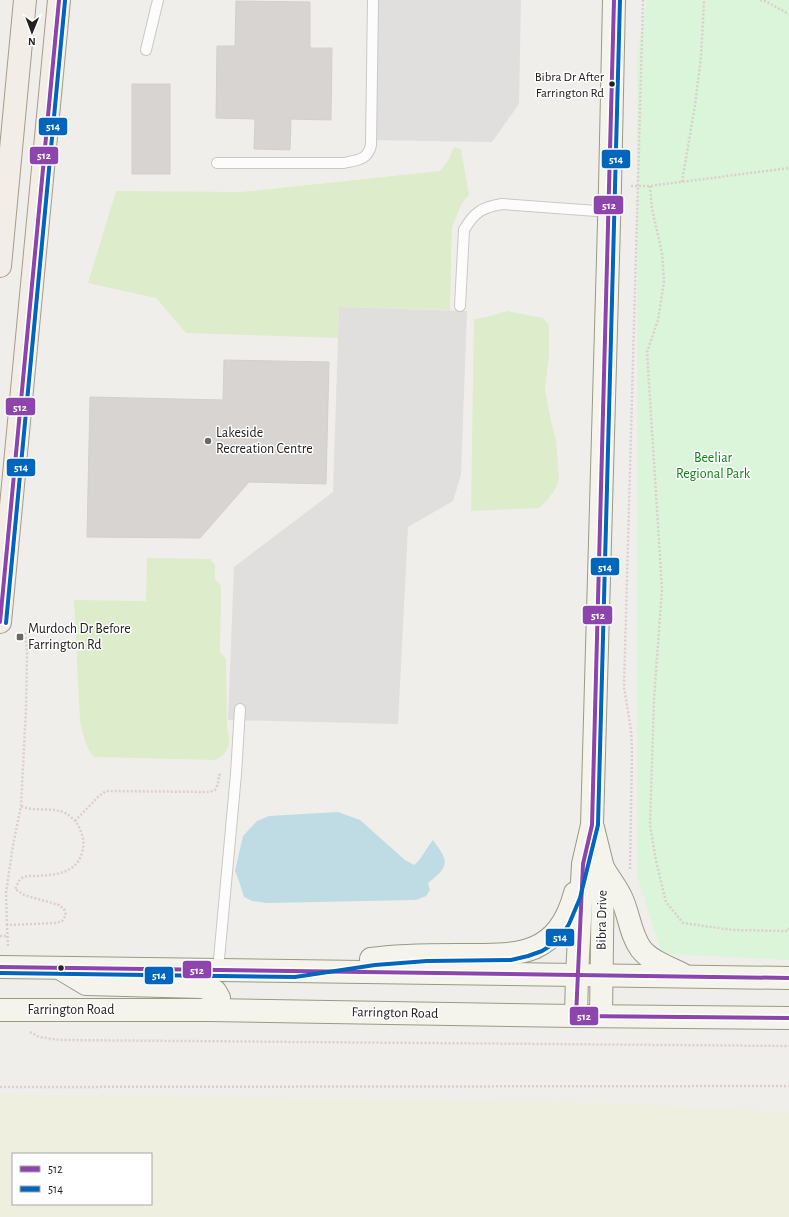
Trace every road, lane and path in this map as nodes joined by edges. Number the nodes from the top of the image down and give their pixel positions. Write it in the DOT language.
graph roads {
  1 [pos="25,0"];
  2 [pos="59,0"];
  3 [pos="158,0"];
  4 [pos="373,0"];
  5 [pos="614,0"];
  6 [pos="643,0"];
  7 [pos="704,0"];
  8 [pos="760,0"];
  9 [pos="789,14"];
  10 [pos="146,50"];
  11 [pos="217,162"];
  12 [pos="789,168"];
  13 [pos="682,182"];
  14 [pos="637,186"];
  15 [pos="650,186"];
  16 [pos="610,187"];
  17 [pos="610,212"];
  18 [pos="0,266"];
  19 [pos="460,306"];
  20 [pos="0,622"];
  21 [pos="25,632"];
  22 [pos="240,710"];
  23 [pos="236,774"];
  24 [pos="21,806"];
  25 [pos="75,821"];
  26 [pos="593,866"];
  27 [pos="630,872"];
  28 [pos="7,925"];
  29 [pos="789,930"];
  30 [pos="0,936"];
  31 [pos="8,936"];
  32 [pos="4,967"];
  33 [pos="60,968"];
  34 [pos="218,970"];
  35 [pos="295,971"];
  36 [pos="577,975"];
  37 [pos="601,976"];
  38 [pos="686,976"];
  39 [pos="789,978"];
  40 [pos="0,1010"];
  41 [pos="209,1010"];
  42 [pos="576,1016"];
  43 [pos="601,1016"];
  44 [pos="789,1018"];
  45 [pos="29,1032"];
  46 [pos="789,1046"];
  47 [pos="789,1086"];
  48 [pos="0,1087"];
  1 -- 18 [label="main road"];
  2 -- 20 [label="main road"];
  3 -- 10 [label="lane"];
  4 -- 11 [label="lane"];
  5 -- 16 [label="main road, Bibra Drive"];
  6 -- 14 [label="path"];
  7 -- 13 [label="path"];
  8 -- 9 [label="path"];
  12 -- 13 [label="path"];
  13 -- 15 [label="path"];
  14 -- 15 [label="path"];
  14 -- 16 [label="path"];
  14 -- 27 [label="path"];
  15 -- 29 [label="path"];
  16 -- 17 [label="main road, Bibra Drive"];
  17 -- 19 [label="lane"];
  17 -- 26 [label="main road, Bibra Drive"];
  21 -- 24 [label="path"];
  22 -- 23 [label="lane"];
  23 -- 25 [label="path"];
  23 -- 34 [label="lane"];
  24 -- 25 [label="path"];
  24 -- 28 [label="path"];
  25 -- 28 [label="path"];
  26 -- 35 [label="main road"];
  26 -- 36 [label="main road, Bibra Drive"];
  26 -- 37 [label="main road, Bibra Drive"];
  26 -- 38 [label="main road"];
  28 -- 31 [label="path"];
  30 -- 31 [label="path"];
  31 -- 32 [label="path"];
  32 -- 33 [label="main road"];
  33 -- 34 [label="main road"];
  33 -- 41 [label="main road"];
  34 -- 35 [label="main road"];
  35 -- 36 [label="main road"];
  36 -- 37 [label="main road"];
  36 -- 42 [label="main road, Bibra Drive"];
  37 -- 38 [label="main road"];
  37 -- 43 [label="main road, Bibra Drive"];
  38 -- 39 [label="main road"];
  40 -- 41 [label="main road, Farrington Road"];
  41 -- 42 [label="main road, Farrington Road"];
  42 -- 43 [label="main road, Farrington Road"];
  43 -- 44 [label="main road, Farrington Road"];
  45 -- 46 [label="path"];
  47 -- 48 [label="path"];
}
